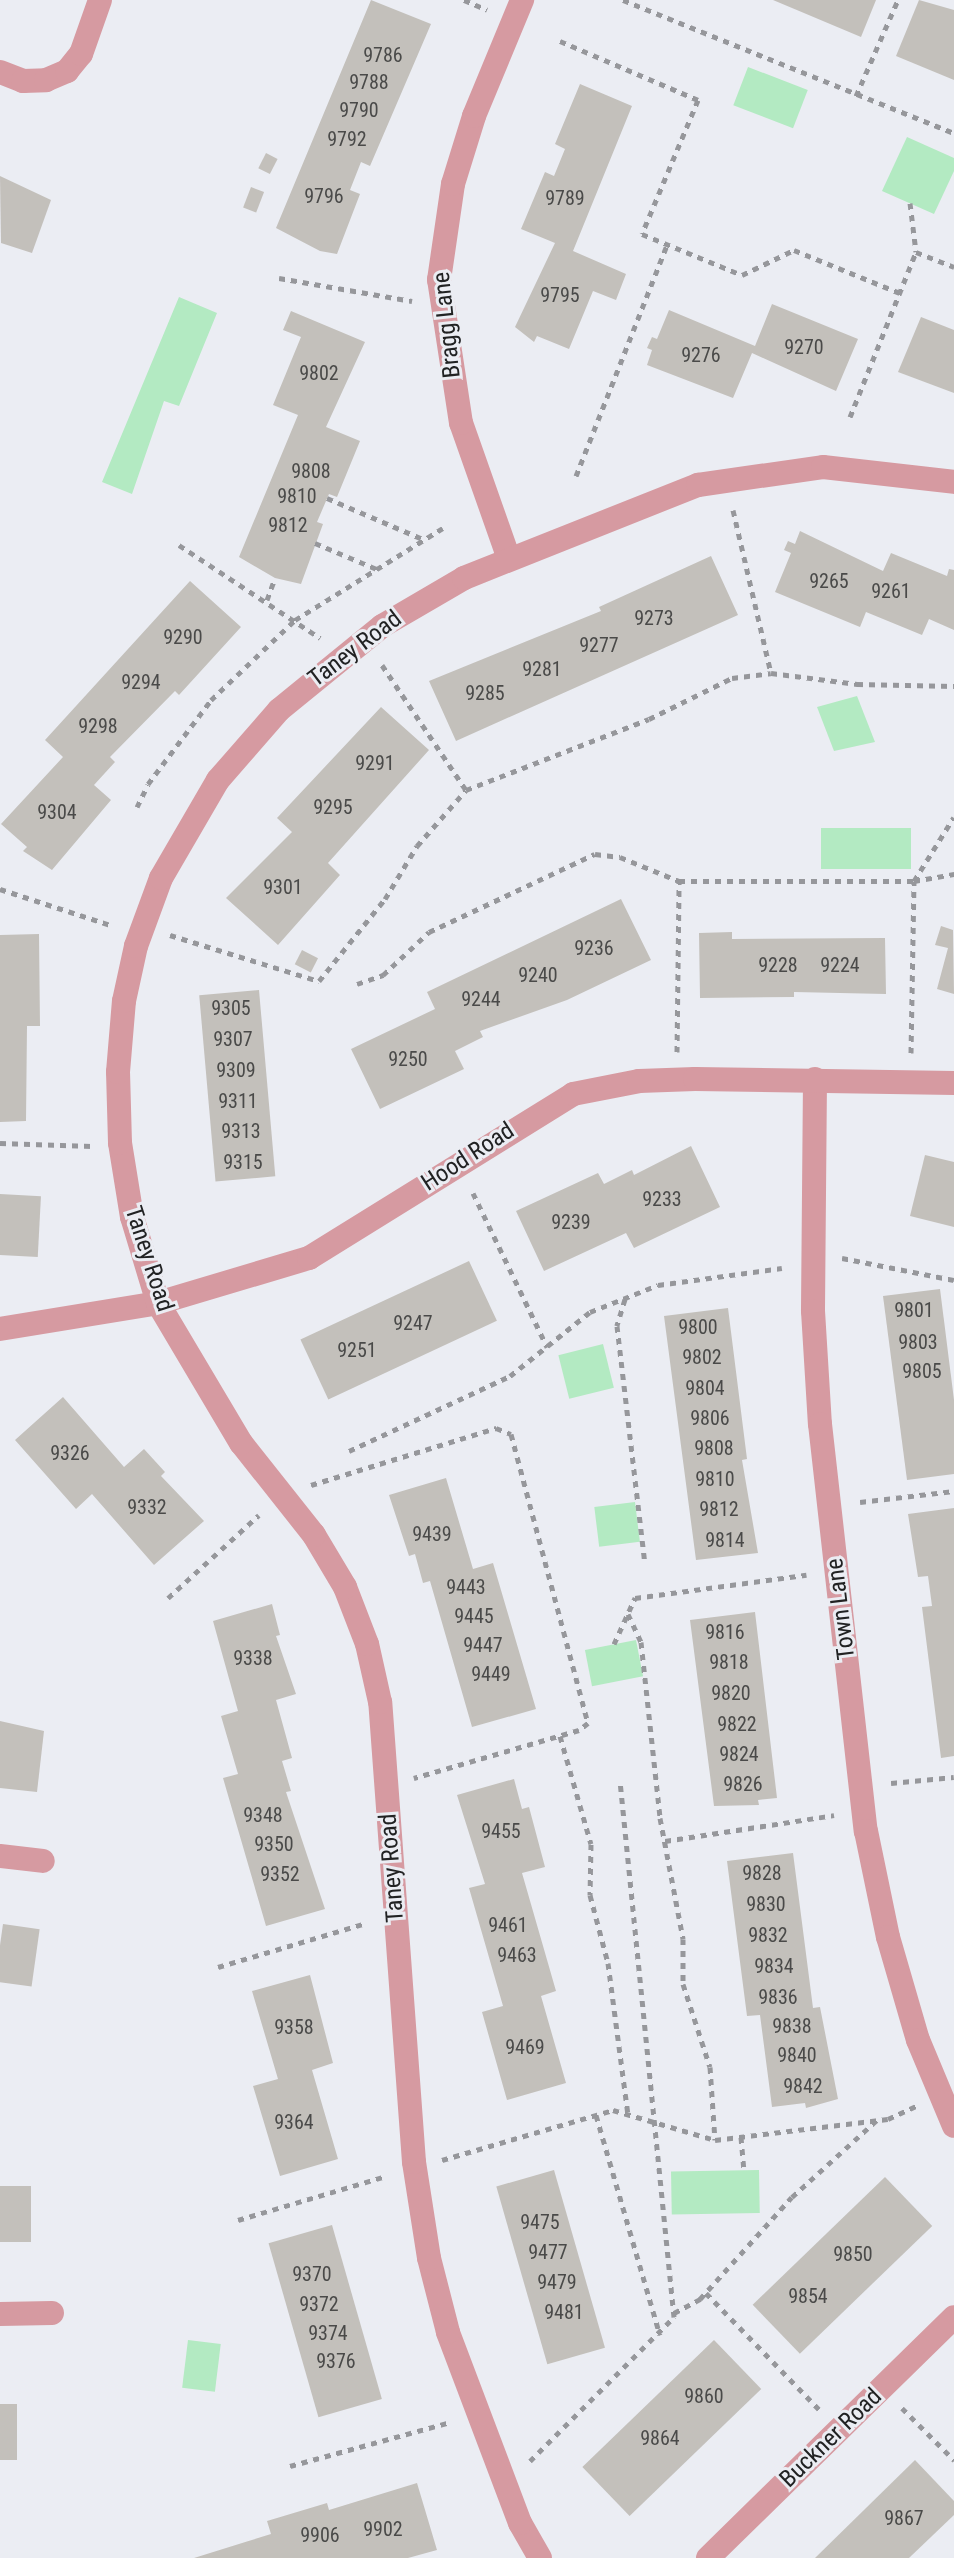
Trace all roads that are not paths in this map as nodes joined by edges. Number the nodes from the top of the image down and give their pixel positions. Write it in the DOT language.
graph roads {
  1 [pos="100,0"];
  2 [pos="522,0"];
  3 [pos="0,72"];
  4 [pos="954,482"];
  5 [pos="509,559"];
  6 [pos="815,1079"];
  7 [pos="954,1083"];
  8 [pos="158,1303"];
  9 [pos="0,1329"];
  10 [pos="0,1856"];
  11 [pos="43,1861"];
  12 [pos="954,2126"];
  13 [pos="52,2313"];
  14 [pos="0,2314"];
  15 [pos="954,2317"];
  16 [pos="540,2558"];
  17 [pos="708,2558"];
  1 -- 3 [label="street"];
  2 -- 5 [label="street, Bragg Lane"];
  4 -- 5 [label="street, Taney Road"];
  5 -- 8 [label="street, Taney Road"];
  6 -- 7 [label="street, Hood Road"];
  6 -- 8 [label="street, Hood Road"];
  6 -- 12 [label="street, Town Lane"];
  8 -- 9 [label="street, Hood Road"];
  8 -- 16 [label="street, Taney Road"];
  10 -- 11 [label="street"];
  13 -- 14 [label="street"];
  15 -- 17 [label="street, Buckner Road"];
}
